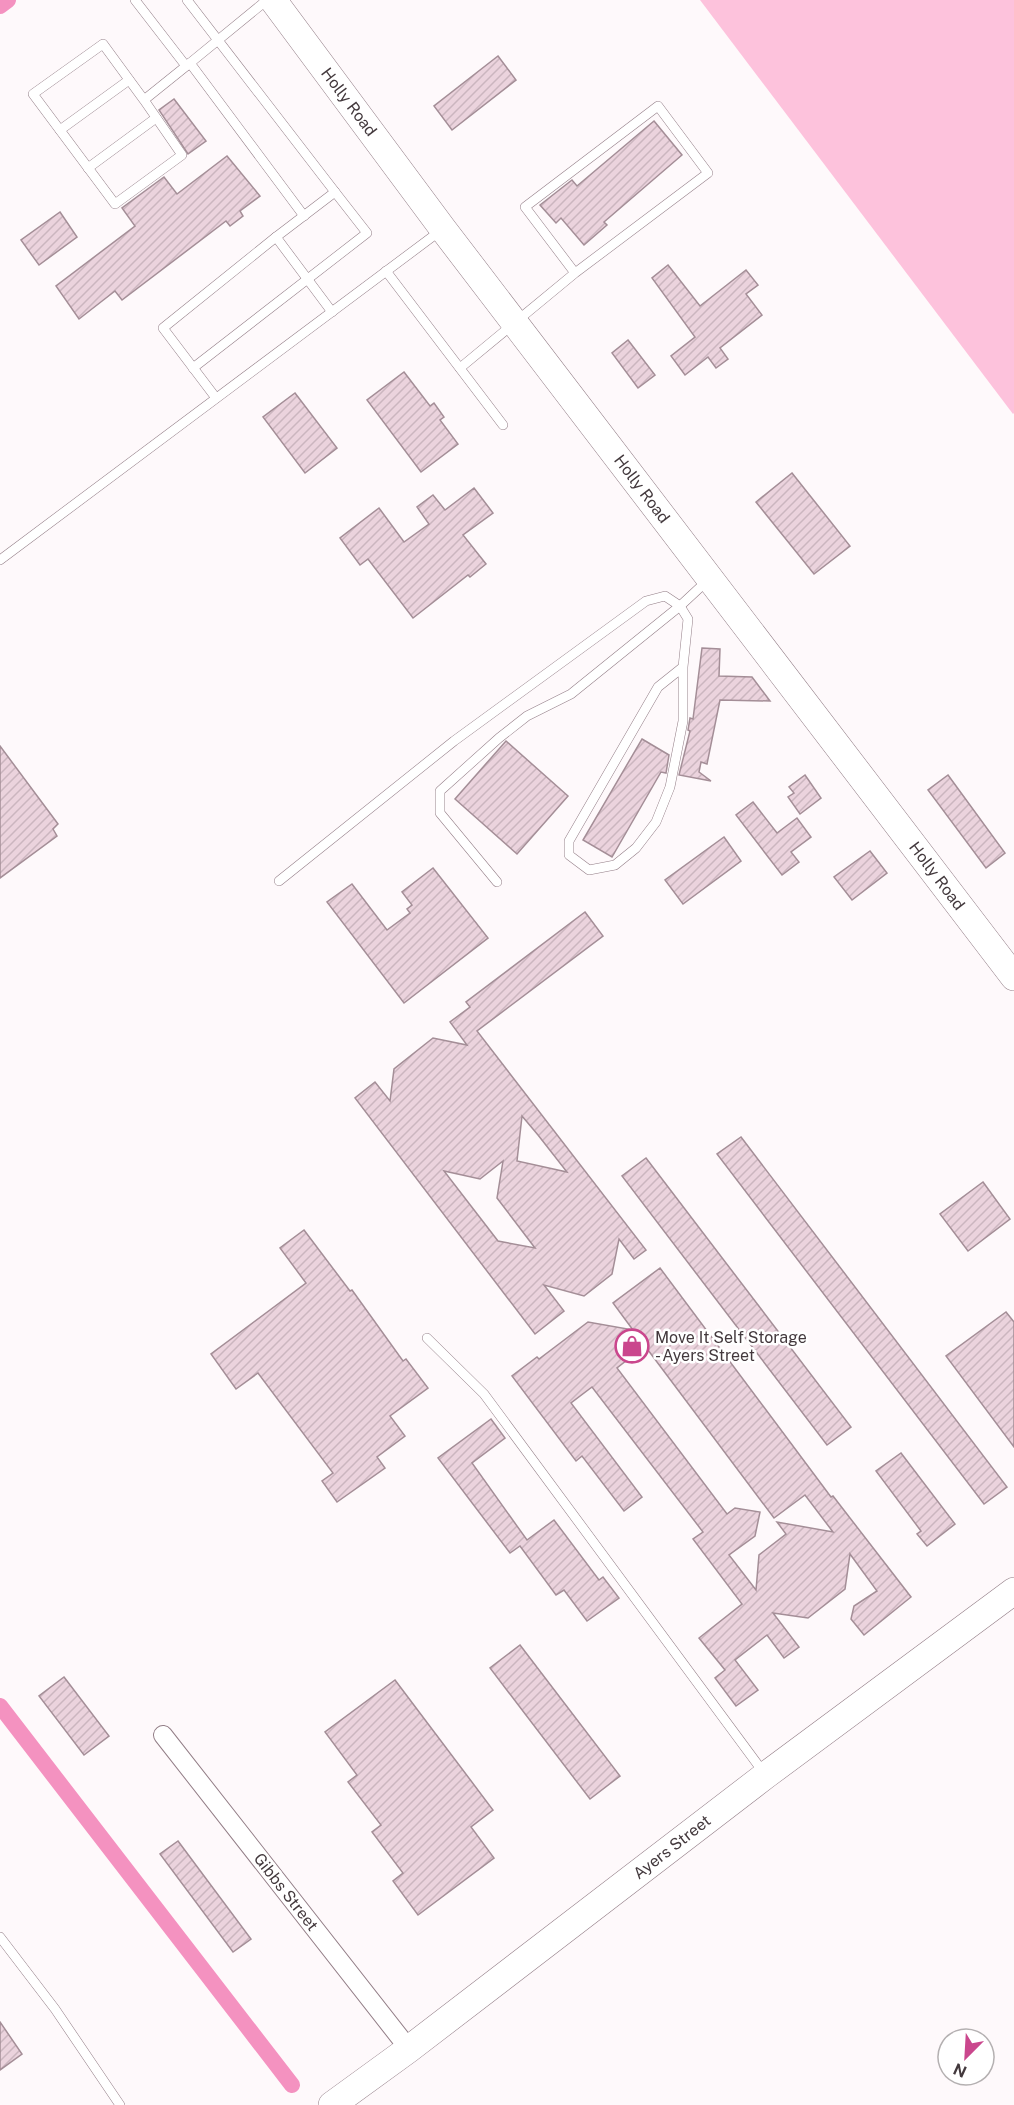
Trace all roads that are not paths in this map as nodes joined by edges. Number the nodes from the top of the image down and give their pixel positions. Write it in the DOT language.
graph roads {
  1 [pos="135,0"];
  2 [pos="187,0"];
  3 [pos="267,0"];
  4 [pos="273,0"];
  5 [pos="219,39"];
  6 [pos="188,64"];
  7 [pos="129,80"];
  8 [pos="144,100"];
  9 [pos="156,118"];
  10 [pos="60,130"];
  11 [pos="88,168"];
  12 [pos="335,192"];
  13 [pos="304,216"];
  14 [pos="443,229"];
  15 [pos="276,237"];
  16 [pos="386,271"];
  17 [pos="575,273"];
  18 [pos="308,280"];
  19 [pos="332,312"];
  20 [pos="516,322"];
  21 [pos="194,368"];
  22 [pos="460,368"];
  23 [pos="216,398"];
  24 [pos="503,425"];
  25 [pos="0,560"];
  26 [pos="710,579"];
  27 [pos="680,606"];
  28 [pos="683,667"];
  29 [pos="279,881"];
  30 [pos="497,882"];
  31 [pos="1014,976"];
  32 [pos="427,1338"];
  33 [pos="1014,1590"];
  34 [pos="164,1735"];
  35 [pos="766,1775"];
  36 [pos="0,1937"];
  37 [pos="409,2049"];
  38 [pos="120,2105"];
  39 [pos="332,2105"];
  1 -- 6 [label="lane"];
  2 -- 5 [label="lane"];
  3 -- 5 [label="lane"];
  4 -- 14 [label="main road, Holly Road"];
  5 -- 6 [label="lane"];
  5 -- 12 [label="lane"];
  6 -- 8 [label="lane"];
  6 -- 13 [label="lane"];
  7 -- 8 [label="lane"];
  7 -- 10 [label="lane"];
  7 -- 10 [label="lane"];
  8 -- 9 [label="lane"];
  9 -- 11 [label="lane"];
  9 -- 11 [label="lane"];
  10 -- 11 [label="lane"];
  12 -- 13 [label="lane"];
  12 -- 18 [label="lane"];
  13 -- 15 [label="lane"];
  14 -- 16 [label="lane"];
  14 -- 20 [label="main road, Holly Road"];
  15 -- 18 [label="lane"];
  15 -- 21 [label="lane"];
  16 -- 19 [label="lane"];
  16 -- 22 [label="lane"];
  17 -- 17 [label="lane"];
  17 -- 20 [label="lane"];
  18 -- 19 [label="lane"];
  18 -- 21 [label="lane"];
  19 -- 23 [label="lane"];
  20 -- 22 [label="lane"];
  20 -- 26 [label="main road, Holly Road"];
  21 -- 23 [label="lane"];
  22 -- 24 [label="lane"];
  23 -- 25 [label="lane"];
  26 -- 27 [label="lane"];
  26 -- 31 [label="main road, Holly Road"];
  27 -- 28 [label="lane"];
  27 -- 29 [label="lane"];
  27 -- 30 [label="lane"];
  28 -- 28 [label="lane"];
  32 -- 35 [label="lane"];
  33 -- 35 [label="main road, Ayers Street"];
  34 -- 37 [label="street, Gibbs Street"];
  35 -- 37 [label="main road, Ayers Street"];
  36 -- 38 [label="lane"];
  37 -- 39 [label="main road, Ayers Street"];
}
